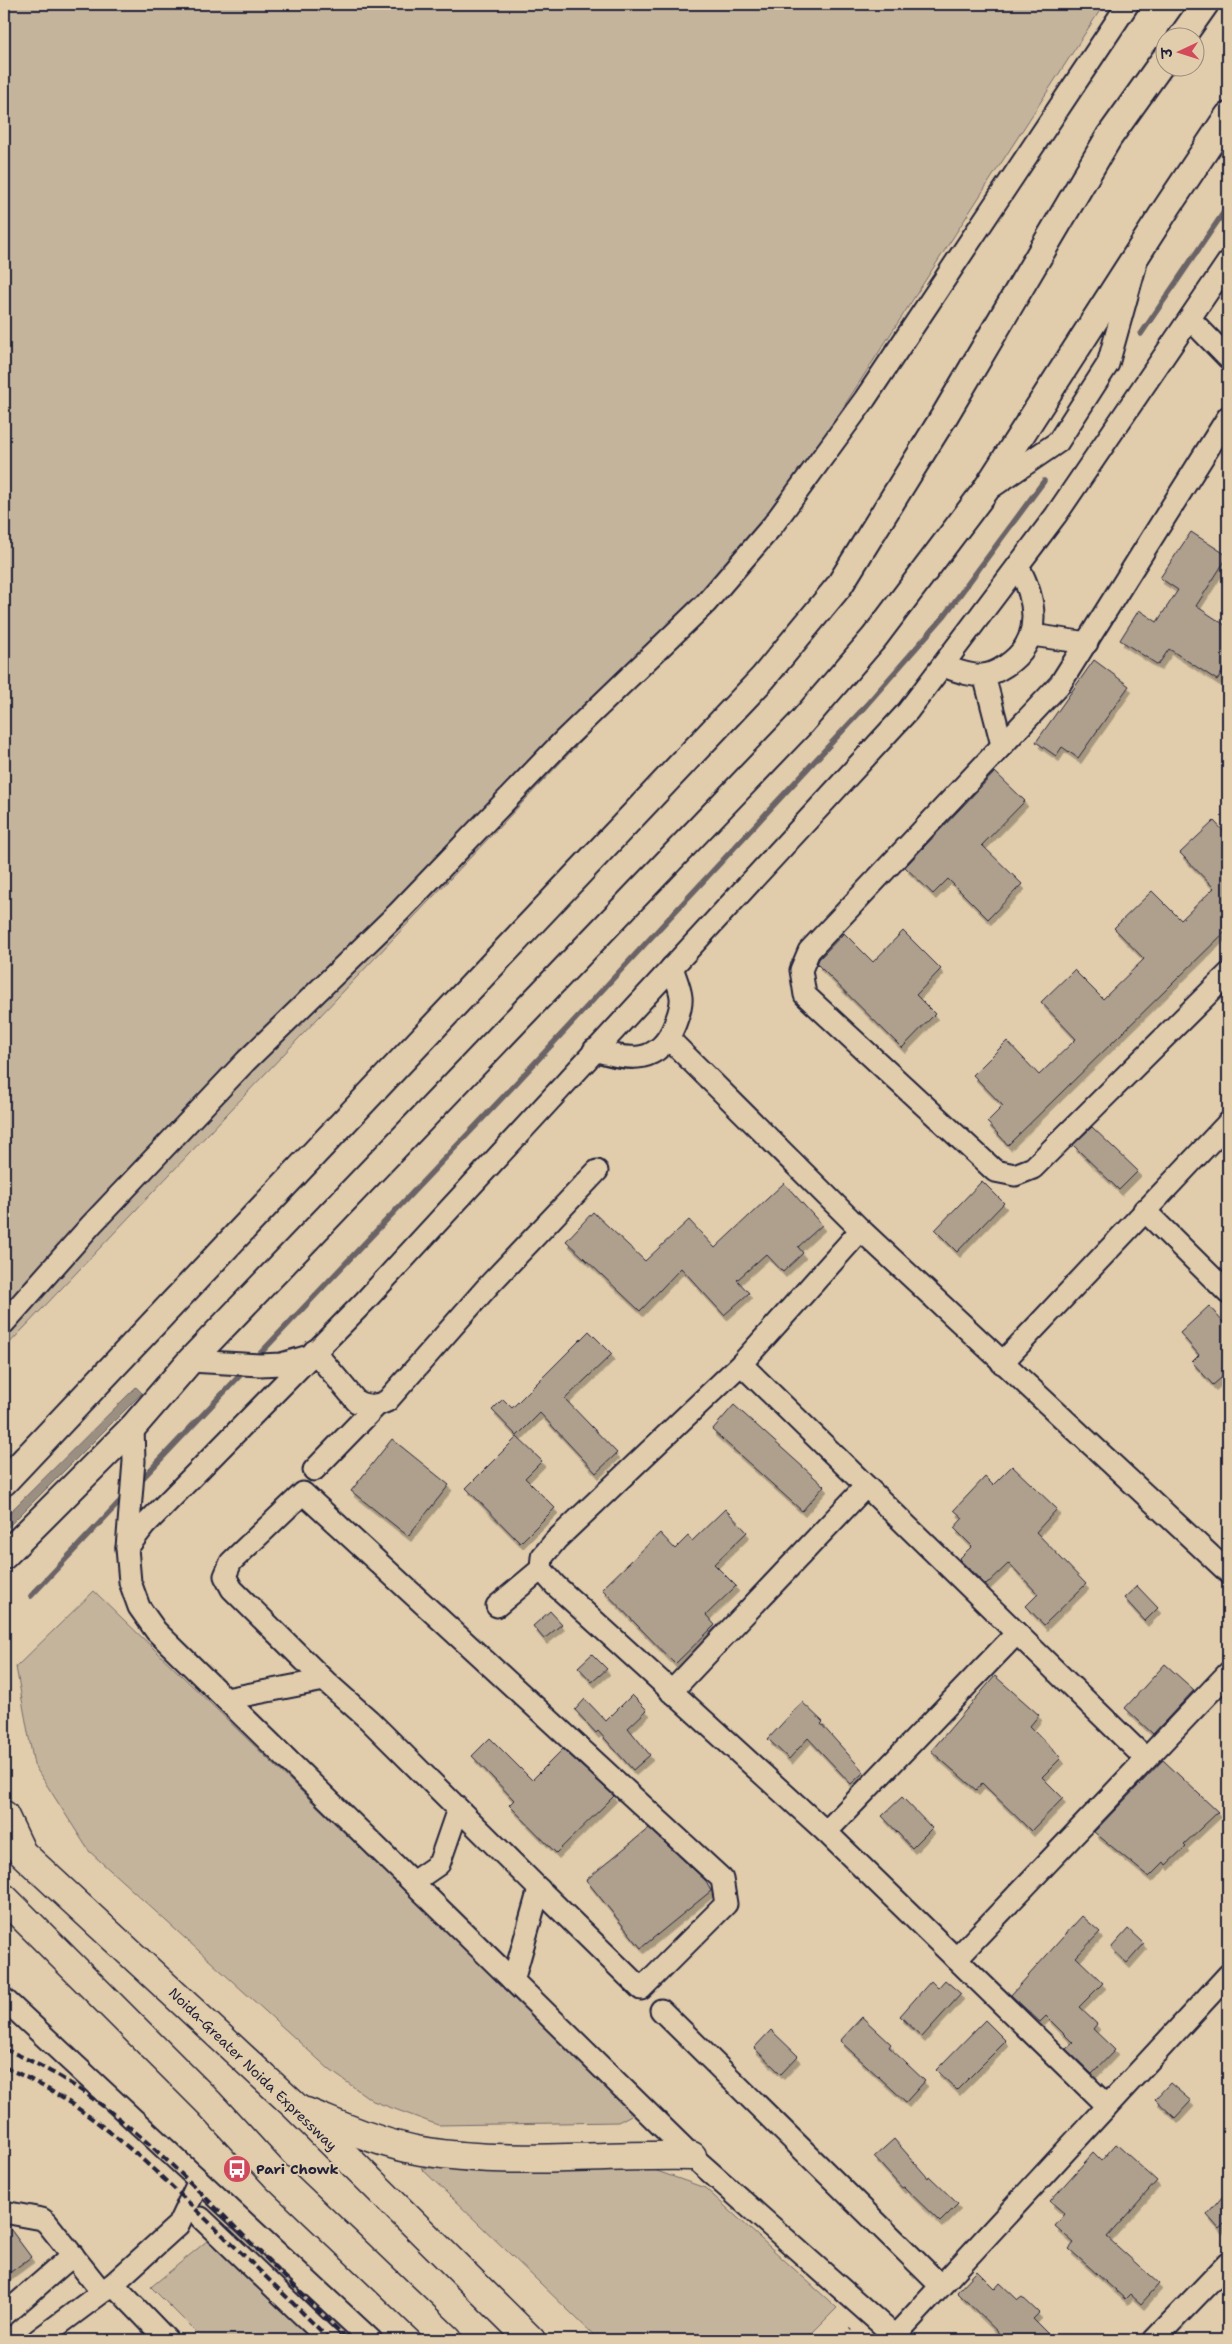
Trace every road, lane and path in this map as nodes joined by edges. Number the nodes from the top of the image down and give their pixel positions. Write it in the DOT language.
graph roads {
  1 [pos="1128,4"];
  2 [pos="1205,4"];
  3 [pos="1188,28"];
  4 [pos="1154,74"];
  5 [pos="1228,116"];
  6 [pos="1140,250"];
  7 [pos="1228,262"];
  8 [pos="1190,319"];
  9 [pos="1228,358"];
  10 [pos="1228,417"];
  11 [pos="985,492"];
  12 [pos="1018,566"];
  13 [pos="1032,635"];
  14 [pos="1087,643"];
  15 [pos="943,666"];
  16 [pos="984,675"];
  17 [pos="1002,745"];
  18 [pos="672,967"];
  19 [pos="1228,974"];
  20 [pos="669,1038"];
  21 [pos="594,1050"];
  22 [pos="1228,1123"];
  23 [pos="597,1171"];
  24 [pos="1144,1210"];
  25 [pos="861,1230"];
  26 [pos="1228,1293"];
  27 [pos="4,1323"];
  28 [pos="312,1354"];
  29 [pos="190,1361"];
  30 [pos="1002,1363"];
  31 [pos="741,1364"];
  32 [pos="377,1406"];
  33 [pos="132,1427"];
  34 [pos="314,1470"];
  35 [pos="4,1482"];
  36 [pos="866,1486"];
  37 [pos="126,1548"];
  38 [pos="4,1556"];
  39 [pos="541,1569"];
  40 [pos="1228,1572"];
  41 [pos="497,1606"];
  42 [pos="1017,1633"];
  43 [pos="1228,1673"];
  44 [pos="324,1680"];
  45 [pos="671,1692"];
  46 [pos="226,1699"];
  47 [pos="1146,1759"];
  48 [pos="458,1809"];
  49 [pos="4,1815"];
  50 [pos="826,1832"];
  51 [pos="413,1882"];
  52 [pos="538,1889"];
  53 [pos="4,1898"];
  54 [pos="956,1959"];
  55 [pos="1228,1975"];
  56 [pos="513,1981"];
  57 [pos="4,1999"];
  58 [pos="661,2010"];
  59 [pos="1107,2106"];
  60 [pos="296,2108"];
  61 [pos="692,2156"];
  62 [pos="199,2181"];
  63 [pos="230,2210"];
  64 [pos="4,2212"];
  65 [pos="201,2218"];
  66 [pos="178,2224"];
  67 [pos="73,2255"];
  68 [pos="1228,2263"];
  69 [pos="941,2286"];
  70 [pos="108,2288"];
  71 [pos="4,2316"];
  72 [pos="897,2338"];
  73 [pos="38,2340"];
  74 [pos="167,2340"];
  75 [pos="330,2340"];
  76 [pos="371,2340"];
  77 [pos="448,2340"];
  78 [pos="531,2340"];
  79 [pos="1154,2340"];
  1 -- 27 [label="street"];
  2 -- 3 [label="main road"];
  4 -- 35 [label="main road"];
  5 -- 6 [label="main road"];
  6 -- 11 [label="main road"];
  6 -- 11 [label="street"];
  7 -- 8 [label="street"];
  8 -- 9 [label="street"];
  8 -- 12 [label="street"];
  10 -- 14 [label="street"];
  11 -- 29 [label="main road"];
  12 -- 13 [label="street"];
  12 -- 15 [label="street"];
  13 -- 14 [label="street"];
  13 -- 16 [label="street"];
  14 -- 17 [label="street"];
  15 -- 16 [label="street"];
  15 -- 18 [label="street"];
  16 -- 17 [label="street"];
  17 -- 19 [label="street"];
  18 -- 20 [label="street"];
  18 -- 21 [label="street"];
  20 -- 21 [label="street"];
  20 -- 25 [label="street"];
  21 -- 28 [label="street"];
  22 -- 24 [label="street"];
  23 -- 32 [label="street"];
  24 -- 26 [label="street"];
  24 -- 30 [label="street"];
  25 -- 30 [label="street"];
  25 -- 31 [label="street"];
  28 -- 29 [label="street"];
  28 -- 32 [label="street"];
  28 -- 37 [label="street"];
  29 -- 33 [label="main road"];
  30 -- 40 [label="street"];
  31 -- 36 [label="street"];
  31 -- 39 [label="street"];
  32 -- 34 [label="street"];
  33 -- 37 [label="street"];
  33 -- 38 [label="main road"];
  36 -- 42 [label="street"];
  36 -- 45 [label="street"];
  37 -- 46 [label="street"];
  39 -- 41 [label="street"];
  39 -- 45 [label="street"];
  42 -- 47 [label="street"];
  42 -- 50 [label="street"];
  43 -- 47 [label="street"];
  44 -- 46 [label="street"];
  44 -- 48 [label="street"];
  44 -- 52 [label="street"];
  45 -- 50 [label="street"];
  46 -- 51 [label="street"];
  47 -- 54 [label="street"];
  48 -- 51 [label="street"];
  48 -- 52 [label="street"];
  49 -- 60 [label="highway, Noida-Greater Noida Expressway"];
  50 -- 54 [label="street"];
  51 -- 56 [label="street"];
  52 -- 56 [label="street"];
  53 -- 77 [label="highway"];
  54 -- 59 [label="street"];
  55 -- 59 [label="street"];
  56 -- 61 [label="street"];
  57 -- 62 [label="street"];
  58 -- 69 [label="street"];
  59 -- 69 [label="street"];
  60 -- 61 [label="highway"];
  60 -- 78 [label="highway, Noida-Greater Noida Expressway"];
  61 -- 72 [label="street"];
  62 -- 63 [label="street"];
  62 -- 66 [label="street"];
  63 -- 65 [label="street"];
  63 -- 76 [label="street"];
  64 -- 67 [label="street"];
  65 -- 66 [label="street"];
  65 -- 75 [label="street"];
  66 -- 70 [label="street"];
  67 -- 70 [label="street"];
  67 -- 71 [label="street"];
  68 -- 79 [label="street"];
  69 -- 72 [label="street"];
  70 -- 73 [label="street"];
  70 -- 74 [label="street"];
}
